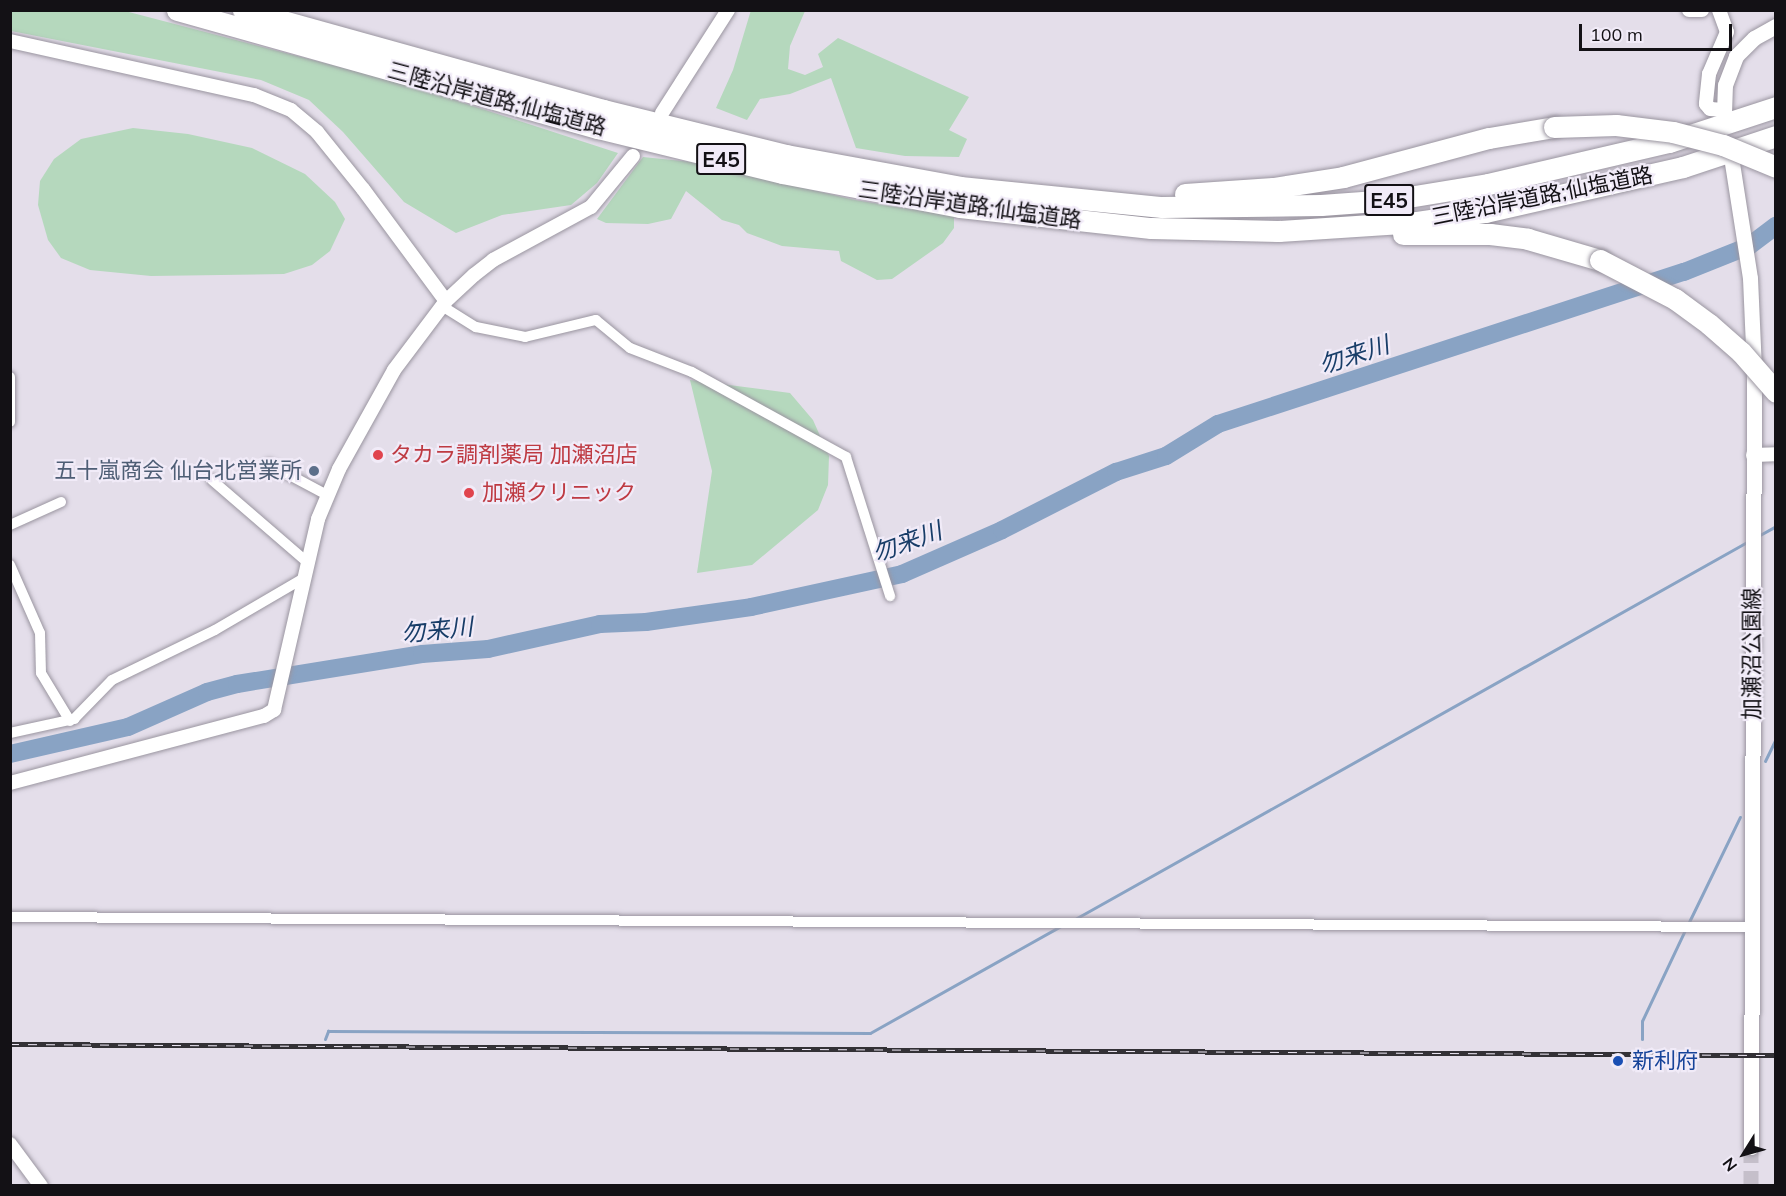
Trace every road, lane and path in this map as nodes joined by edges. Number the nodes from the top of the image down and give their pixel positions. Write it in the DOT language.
graph roads {
  1 [pos="177,10"];
  2 [pos="243,10"];
  3 [pos="728,10"];
  4 [pos="1689,10"];
  5 [pos="1702,10"];
  6 [pos="1719,10"];
  7 [pos="1776,26"];
  8 [pos="10,41"];
  9 [pos="1776,107"];
  10 [pos="662,113"];
  11 [pos="1728,115"];
  12 [pos="1767,139"];
  13 [pos="633,156"];
  14 [pos="1732,163"];
  15 [pos="1776,167"];
  16 [pos="1034,196"];
  17 [pos="1278,231"];
  18 [pos="444,304"];
  19 [pos="10,377"];
  20 [pos="1776,393"];
  21 [pos="10,422"];
  22 [pos="1776,454"];
  23 [pos="1753,455"];
  24 [pos="269,464"];
  25 [pos="212,480"];
  26 [pos="327,495"];
  27 [pos="62,502"];
  28 [pos="10,525"];
  29 [pos="308,563"];
  30 [pos="10,565"];
  31 [pos="304,578"];
  32 [pos="890,596"];
  33 [pos="70,721"];
  34 [pos="10,733"];
  35 [pos="10,783"];
  36 [pos="10,916"];
  37 [pos="1751,927"];
  38 [pos="10,1144"];
  39 [pos="1751,1147"];
  40 [pos="41,1185"];
  1 -- 17 [label="highway, 三陸沿岸道路;仙塩道路 / E45"];
  2 -- 16 [label="highway, 三陸沿岸道路;仙塩道路 / E45"];
  3 -- 10 [label="street"];
  4 -- 5 [label="street"];
  6 -- 11 [label="street"];
  7 -- 11 [label="main road"];
  8 -- 18 [label="street"];
  9 -- 11 [label="highway, 三陸沿岸道路;仙塩道路"];
  11 -- 16 [label="highway, 三陸沿岸道路;仙塩道路 / E45"];
  12 -- 17 [label="highway, 三陸沿岸道路;仙塩道路 / E45"];
  13 -- 18 [label="street"];
  14 -- 23 [label="main road, 加瀬沼公園線"];
  15 -- 16 [label="highway, bridge"];
  17 -- 20 [label="highway, bridge"];
  18 -- 26 [label="street"];
  18 -- 32 [label="street"];
  19 -- 21 [label="street"];
  22 -- 23 [label="street"];
  23 -- 37 [label="main road, 加瀬沼公園線"];
  24 -- 26 [label="street"];
  25 -- 29 [label="street"];
  26 -- 29 [label="street"];
  27 -- 28 [label="street"];
  29 -- 31 [label="street"];
  30 -- 33 [label="street"];
  31 -- 33 [label="street"];
  31 -- 35 [label="street"];
  33 -- 34 [label="street"];
  36 -- 37 [label="street"];
  37 -- 39 [label="main road, 加瀬沼公園線"];
  38 -- 40 [label="street"];
}
